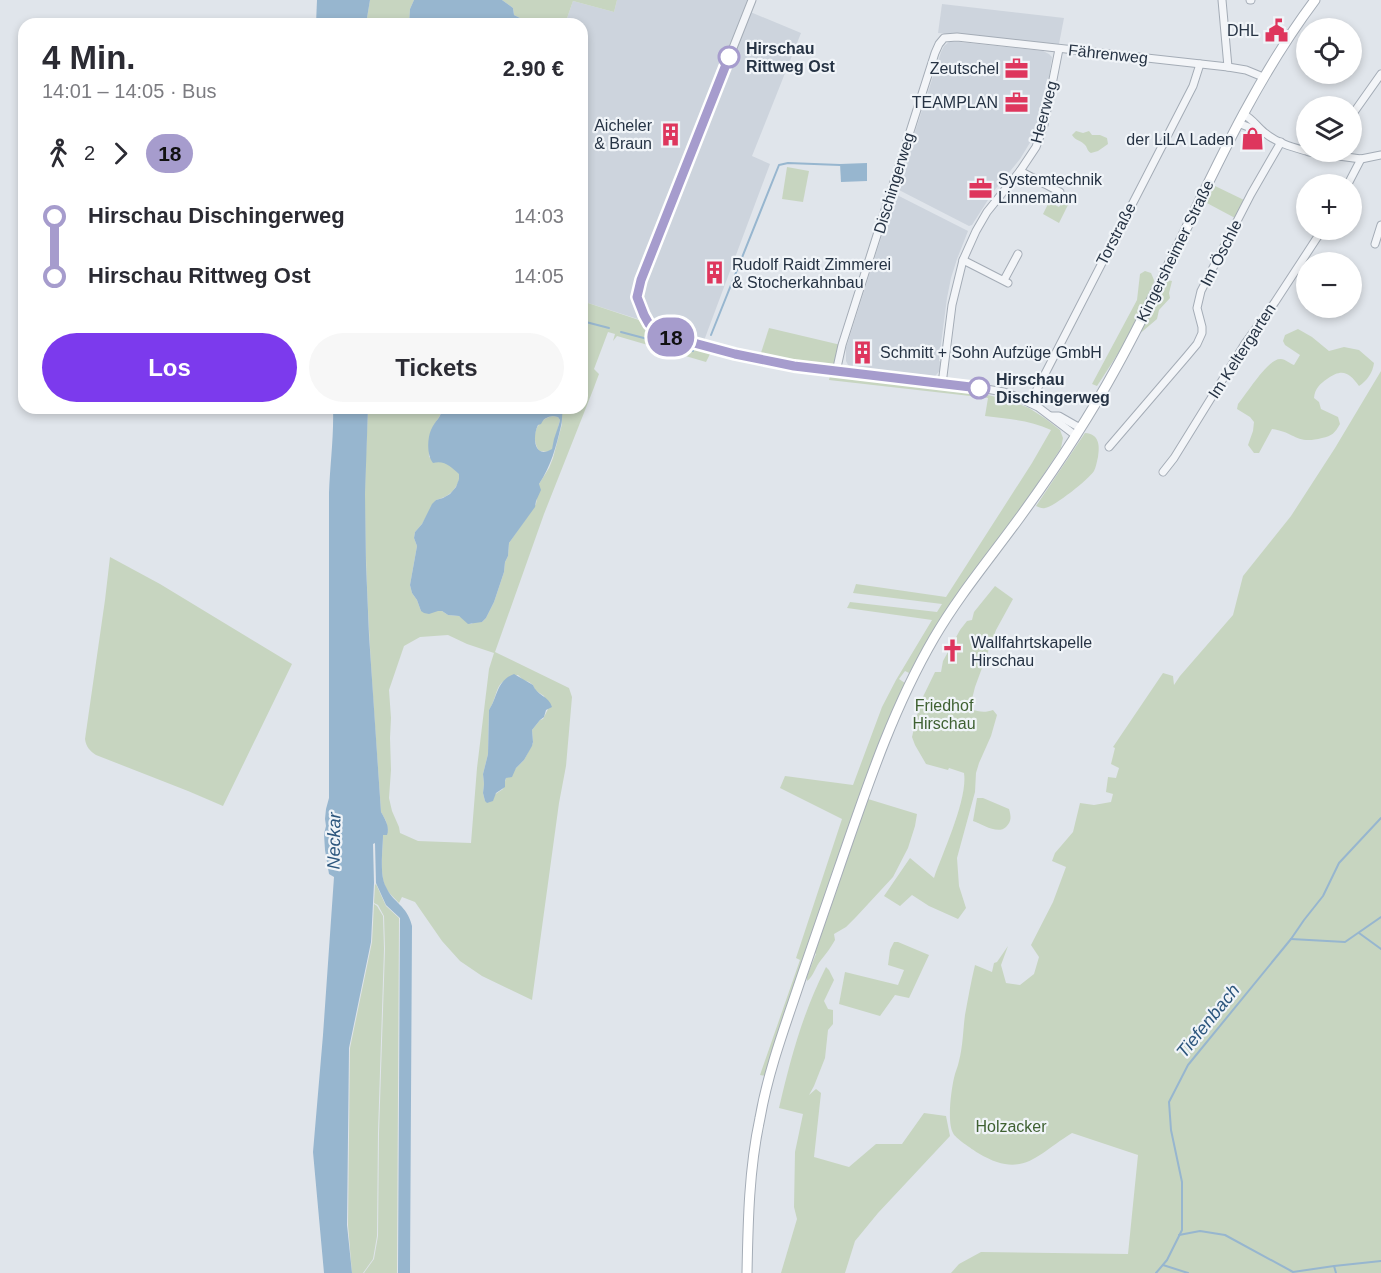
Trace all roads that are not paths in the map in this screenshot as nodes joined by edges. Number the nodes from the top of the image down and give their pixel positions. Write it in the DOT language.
graph roads {
  1 [pos="752,0"];
  2 [pos="1222,0"];
  3 [pos="1313,1"];
  4 [pos="952,37"];
  5 [pos="1059,49"];
  6 [pos="1200,64"];
  7 [pos="1228,67"];
  8 [pos="1381,74"];
  9 [pos="1263,77"];
  10 [pos="1362,101"];
  11 [pos="1243,114"];
  12 [pos="1238,123"];
  13 [pos="1264,132"];
  14 [pos="1281,142"];
  15 [pos="1296,147"];
  16 [pos="1381,155"];
  17 [pos="1362,159"];
  18 [pos="1020,171"];
  19 [pos="1060,192"];
  20 [pos="1381,225"];
  21 [pos="1315,240"];
  22 [pos="1375,244"];
  23 [pos="1018,254"];
  24 [pos="963,260"];
  25 [pos="836,372"];
  26 [pos="942,384"];
  27 [pos="1030,403"];
  28 [pos="1078,432"];
  29 [pos="1109,447"];
  30 [pos="1163,472"];
  31 [pos="747,1273"];
  1 -- 25 [label="street"];
  2 -- 7 [label="street"];
  3 -- 9 [label="main road, Kingersheimer Straße"];
  4 -- 5 [label="street, Fährenweg"];
  4 -- 25 [label="street, Dischingerweg"];
  5 -- 6 [label="street, Fährenweg"];
  5 -- 18 [label="street, Heerweg"];
  6 -- 7 [label="street, Fährenweg"];
  6 -- 27 [label="street, Torstraße"];
  7 -- 9 [label="street, Fährenweg"];
  8 -- 10 [label="street"];
  9 -- 11 [label="main road, Kingersheimer Straße"];
  11 -- 12 [label="main road, Kingersheimer Straße"];
  11 -- 13 [label="street"];
  12 -- 13 [label="street"];
  12 -- 28 [label="main road, Kingersheimer Straße"];
  13 -- 14 [label="street"];
  14 -- 15 [label="street"];
  14 -- 29 [label="street, Im Öschle"];
  16 -- 17 [label="street"];
  18 -- 19 [label="street"];
  18 -- 24 [label="street, Heerweg"];
  20 -- 22 [label="street"];
  21 -- 30 [label="street, Im Keltergarten"];
  23 -- 24 [label="street"];
  24 -- 26 [label="street, Heerweg"];
  25 -- 26 [label="street"];
  26 -- 27 [label="street"];
  27 -- 28 [label="street"];
  28 -- 31 [label="main road, Kingersheimer Straße"];
}
